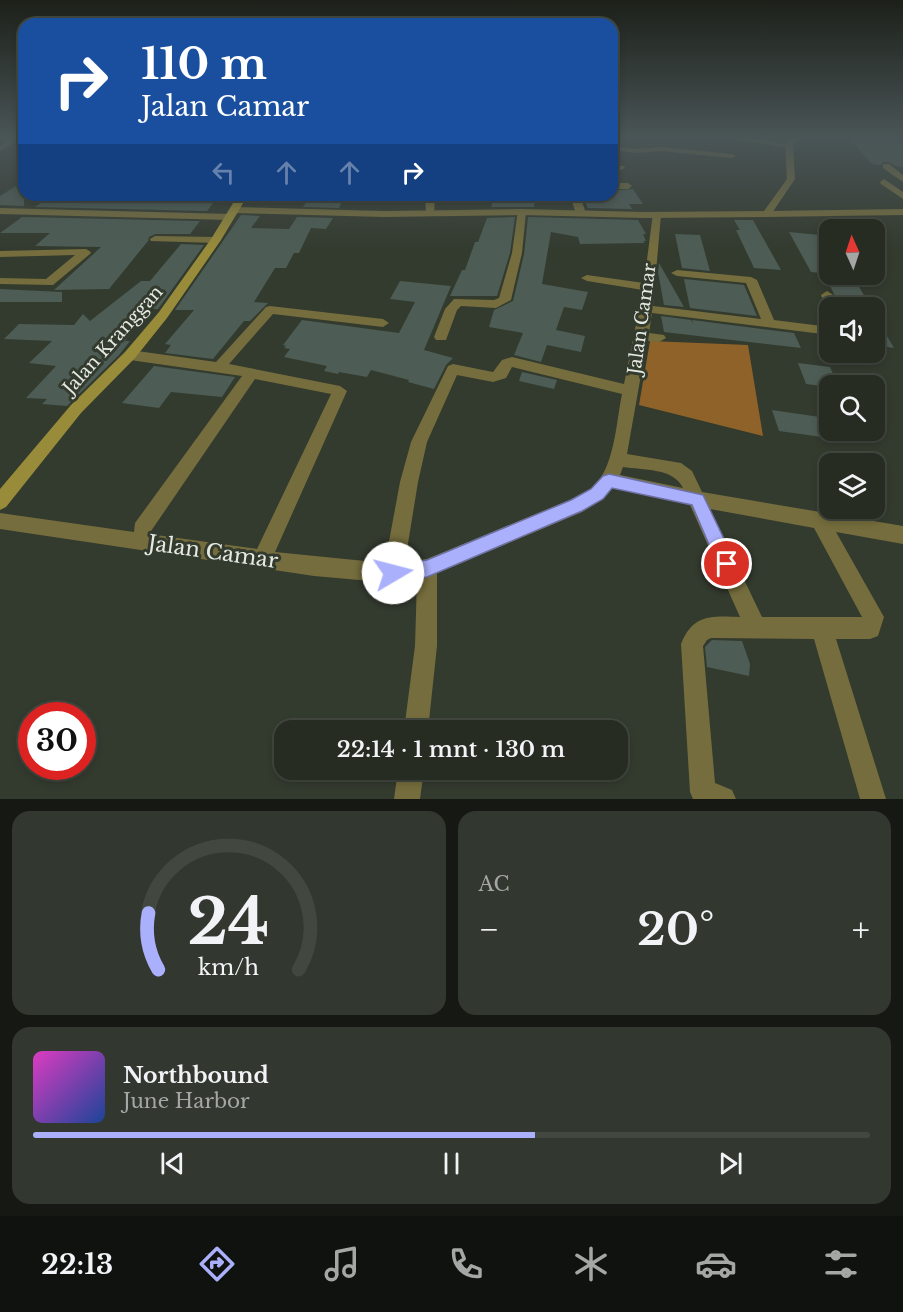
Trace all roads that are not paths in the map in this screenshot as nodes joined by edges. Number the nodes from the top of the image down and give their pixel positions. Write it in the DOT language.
graph roads {
  1 [pos="791,175"];
  2 [pos="884,182"];
  3 [pos="618,186"];
  4 [pos="628,186"];
  5 [pos="903,196"];
  6 [pos="240,201"];
  7 [pos="430,201"];
  8 [pos="576,201"];
  9 [pos="2,212"];
  10 [pos="521,212"];
  11 [pos="903,212"];
  12 [pos="233,214"];
  13 [pos="431,214"];
  14 [pos="580,214"];
  15 [pos="767,214"];
  16 [pos="656,215"];
  17 [pos="155,239"];
  18 [pos="216,240"];
  19 [pos="0,254"];
  20 [pos="677,273"];
  21 [pos="587,278"];
  22 [pos="0,281"];
  23 [pos="648,287"];
  24 [pos="647,309"];
  25 [pos="383,323"];
  26 [pos="769,323"];
  27 [pos="819,330"];
  28 [pos="441,337"];
  29 [pos="130,355"];
  30 [pos="220,366"];
  31 [pos="252,373"];
  32 [pos="631,392"];
  33 [pos="618,459"];
  34 [pos="609,480"];
  35 [pos="697,500"];
  36 [pos="0,502"];
  37 [pos="0,521"];
  38 [pos="820,521"];
  39 [pos="142,529"];
  40 [pos="903,536"];
  41 [pos="265,553"];
  42 [pos="427,568"];
  43 [pos="393,573"];
  44 [pos="756,628"];
  45 [pos="822,629"];
  46 [pos="417,720"];
  47 [pos="410,780"];
  48 [pos="407,799"];
  49 [pos="723,799"];
  50 [pos="873,799"];
  1 -- 15 [label="street"];
  2 -- 5 [label="street"];
  3 -- 4 [label="street"];
  6 -- 12 [label="main road, Jalan Kranggan"];
  7 -- 13 [label="street"];
  8 -- 14 [label="street"];
  9 -- 12 [label="street"];
  10 -- 13 [label="street"];
  10 -- 14 [label="street"];
  10 -- 28 [label="street"];
  11 -- 15 [label="street"];
  12 -- 13 [label="street"];
  12 -- 18 [label="main road, Jalan Kranggan"];
  14 -- 16 [label="street"];
  15 -- 16 [label="street"];
  16 -- 23 [label="street, Jalan Camar"];
  17 -- 18 [label="street"];
  18 -- 29 [label="main road, Jalan Kranggan"];
  19 -- 22 [label="street"];
  20 -- 26 [label="street"];
  21 -- 23 [label="street"];
  23 -- 24 [label="street, Jalan Camar"];
  24 -- 26 [label="street"];
  24 -- 32 [label="street, Jalan Camar"];
  25 -- 30 [label="street"];
  26 -- 27 [label="street"];
  29 -- 30 [label="street"];
  29 -- 36 [label="main road, Jalan Kranggan"];
  30 -- 31 [label="street"];
  31 -- 39 [label="street"];
  31 -- 41 [label="street"];
  32 -- 33 [label="street, Jalan Camar"];
  32 -- 43 [label="street"];
  33 -- 34 [label="street, Jalan Camar"];
  33 -- 35 [label="street"];
  34 -- 35 [label="street"];
  34 -- 42 [label="street, Jalan Camar"];
  35 -- 38 [label="street"];
  35 -- 44 [label="street"];
  37 -- 43 [label="street, Jalan Camar"];
  38 -- 40 [label="street"];
  38 -- 45 [label="street"];
  42 -- 43 [label="street, Jalan Camar"];
  42 -- 46 [label="street"];
  44 -- 45 [label="street"];
  44 -- 49 [label="street"];
  45 -- 50 [label="street"];
  47 -- 48 [label="street"];
}
